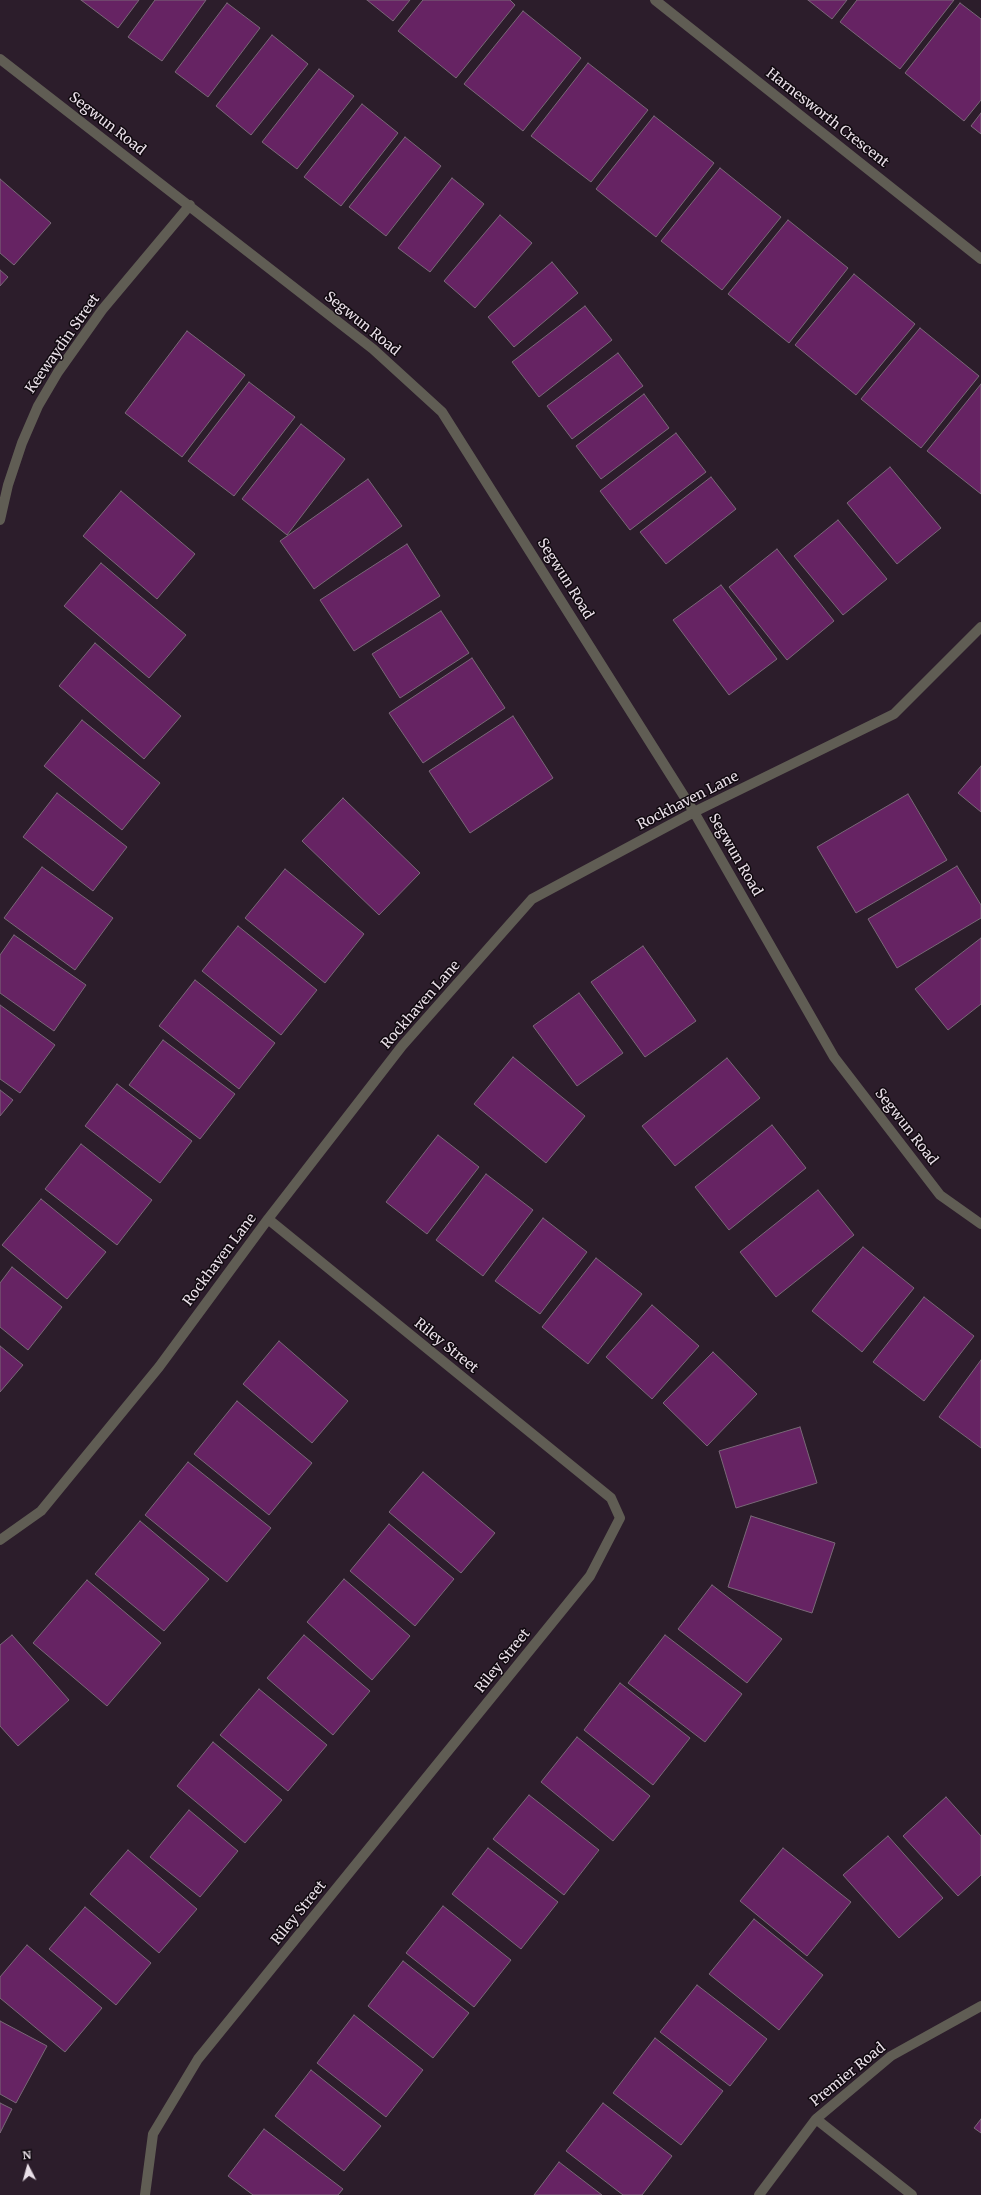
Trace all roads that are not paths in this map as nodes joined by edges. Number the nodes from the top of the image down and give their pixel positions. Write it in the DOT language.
graph roads {
  1 [pos="655,0"];
  2 [pos="0,59"];
  3 [pos="190,205"];
  4 [pos="981,258"];
  5 [pos="0,520"];
  6 [pos="981,627"];
  7 [pos="694,812"];
  8 [pos="268,1219"];
  9 [pos="981,1224"];
  10 [pos="0,1540"];
  11 [pos="981,2006"];
  12 [pos="816,2119"];
  13 [pos="145,2195"];
  14 [pos="759,2195"];
  15 [pos="912,2195"];
  1 -- 4 [label="street, Harnesworth Crescent"];
  2 -- 3 [label="street, Segwun Road"];
  3 -- 5 [label="street, Keewaydin Street"];
  3 -- 7 [label="street, Segwun Road"];
  6 -- 7 [label="street, Rockhaven Lane"];
  7 -- 8 [label="street, Rockhaven Lane"];
  7 -- 9 [label="street, Segwun Road"];
  8 -- 10 [label="street, Rockhaven Lane"];
  8 -- 13 [label="street, Riley Street"];
  11 -- 12 [label="street, Premier Road"];
  12 -- 14 [label="street, Premier Road"];
  12 -- 15 [label="street"];
}
